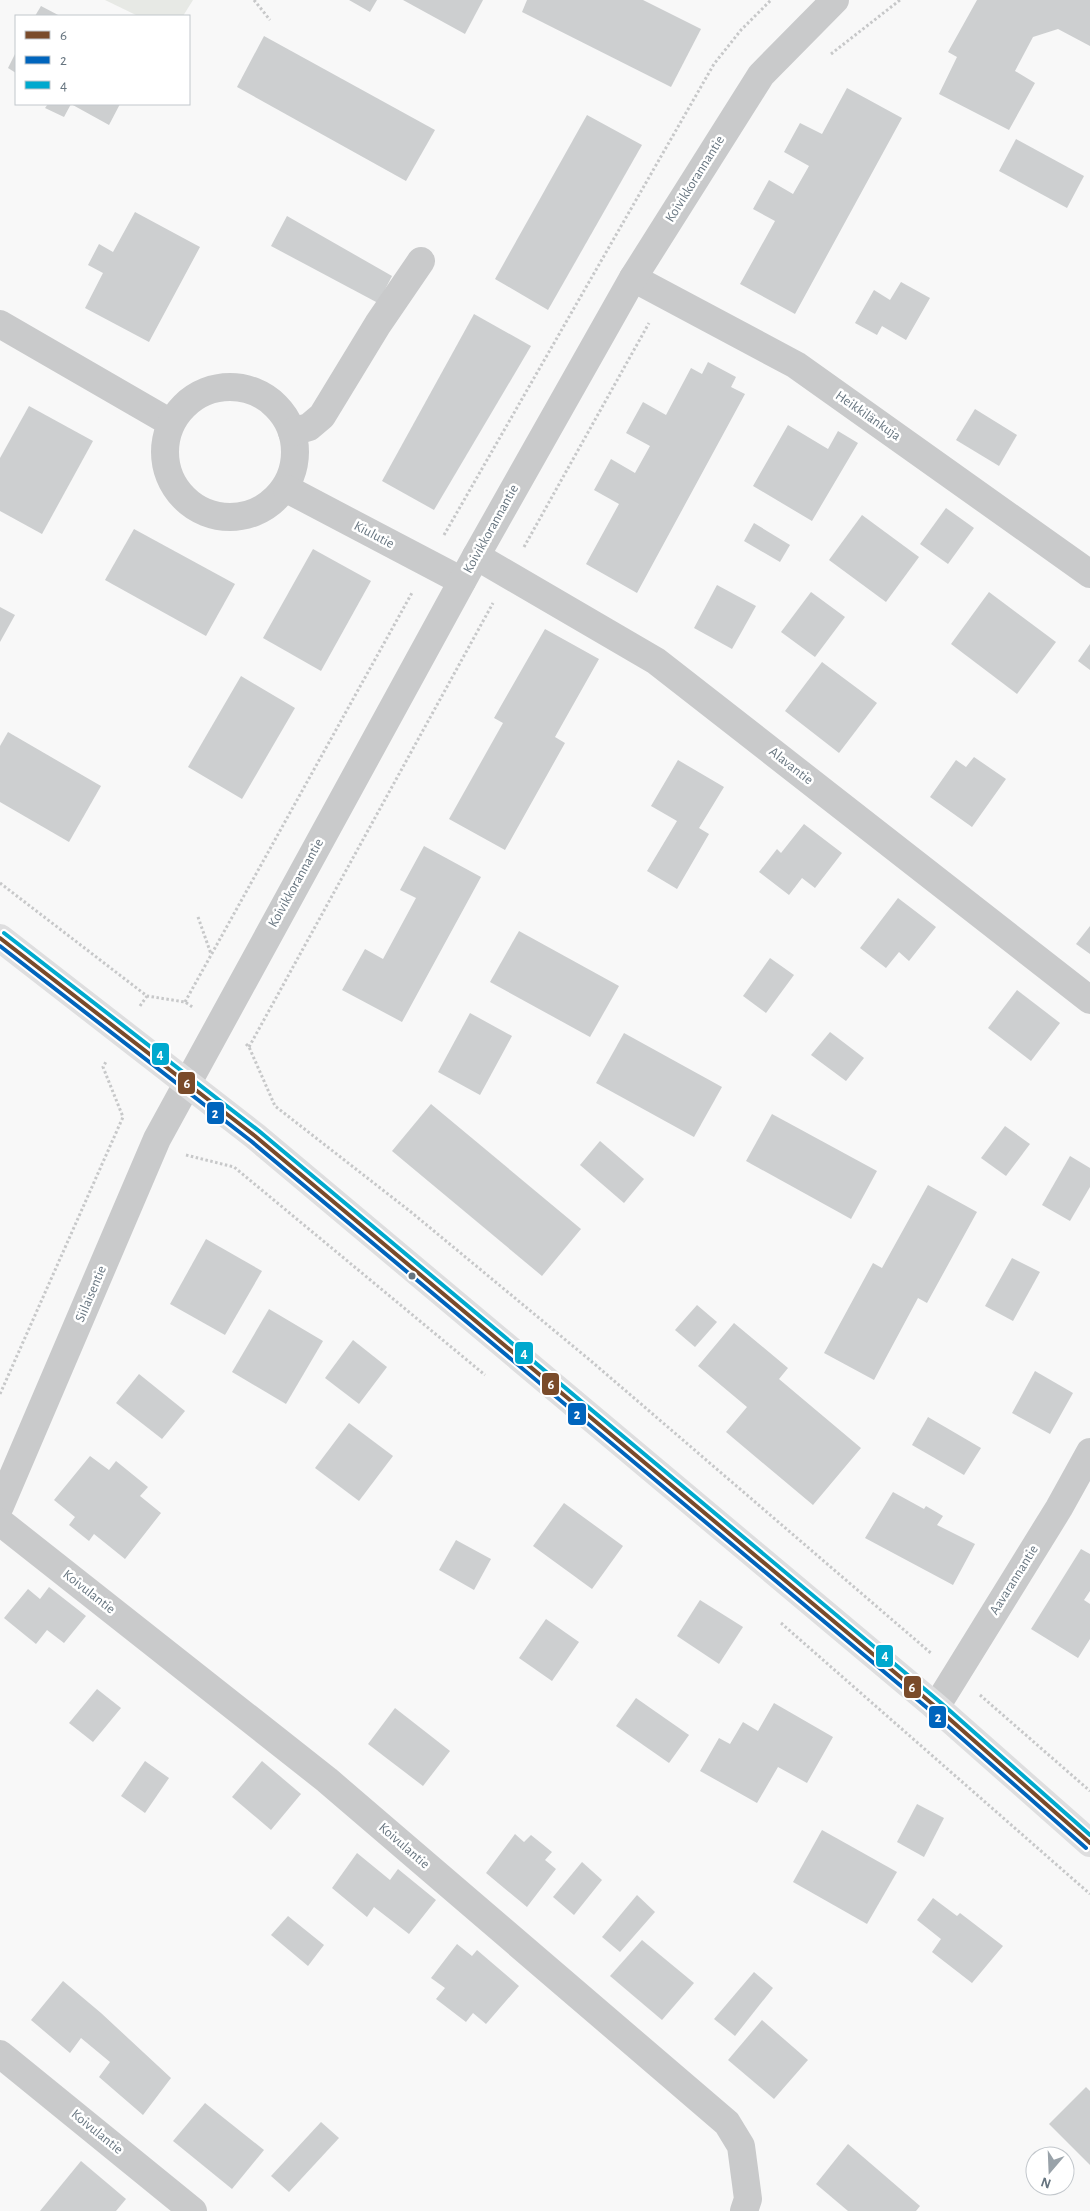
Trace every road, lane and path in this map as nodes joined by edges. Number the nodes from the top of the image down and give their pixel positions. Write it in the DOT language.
graph roads {
  1 [pos="254,0"];
  2 [pos="771,0"];
  3 [pos="835,0"];
  4 [pos="888,0"];
  5 [pos="900,0"];
  6 [pos="892,5"];
  7 [pos="270,20"];
  8 [pos="829,55"];
  9 [pos="421,261"];
  10 [pos="633,278"];
  11 [pos="665,296"];
  12 [pos="0,324"];
  13 [pos="171,423"];
  14 [pos="292,432"];
  15 [pos="287,489"];
  16 [pos="476,556"];
  17 [pos="428,563"];
  18 [pos="508,574"];
  19 [pos="1090,574"];
  20 [pos="462,581"];
  21 [pos="0,883"];
  22 [pos="198,917"];
  23 [pos="0,938"];
  24 [pos="212,954"];
  25 [pos="147,996"];
  26 [pos="1090,1000"];
  27 [pos="185,1002"];
  28 [pos="219,1024"];
  29 [pos="122,1034"];
  30 [pos="249,1047"];
  31 [pos="188,1085"];
  32 [pos="123,1117"];
  33 [pos="157,1139"];
  34 [pos="491,1380"];
  35 [pos="0,1394"];
  36 [pos="1090,1452"];
  37 [pos="0,1506"];
  38 [pos="0,1522"];
  39 [pos="775,1618"];
  40 [pos="956,1674"];
  41 [pos="936,1707"];
  42 [pos="1090,1791"];
  43 [pos="1090,1843"];
  44 [pos="1090,1894"];
  45 [pos="0,2054"];
  46 [pos="193,2211"];
  47 [pos="744,2211"];
  1 -- 7 [label="path"];
  2 -- 17 [label="path"];
  3 -- 10 [label="street, Koivikkorannantie"];
  4 -- 6 [label="path"];
  5 -- 6 [label="path"];
  6 -- 8 [label="path"];
  9 -- 14 [label="street"];
  10 -- 11 [label="street, Heikkilänkuja"];
  10 -- 16 [label="street, Koivikkorannantie"];
  11 -- 18 [label="path"];
  11 -- 19 [label="street, Heikkilänkuja"];
  12 -- 13 [label="street"];
  13 -- 14 [label="street"];
  13 -- 15 [label="street"];
  14 -- 15 [label="street"];
  15 -- 17 [label="street, Kiulutie"];
  16 -- 18 [label="street, Alavantie"];
  16 -- 20 [label="street, Koivikkorannantie"];
  17 -- 20 [label="street, Kiulutie"];
  17 -- 24 [label="path"];
  18 -- 26 [label="street, Alavantie"];
  18 -- 30 [label="path"];
  20 -- 28 [label="street, Koivikkorannantie"];
  21 -- 25 [label="path"];
  22 -- 24 [label="path"];
  23 -- 29 [label="main road"];
  24 -- 27 [label="path"];
  25 -- 27 [label="path"];
  25 -- 29 [label="path"];
  27 -- 28 [label="path"];
  28 -- 30 [label="path"];
  28 -- 31 [label="street, Koivikkorannantie"];
  29 -- 31 [label="main road"];
  29 -- 32 [label="path"];
  30 -- 40 [label="path"];
  31 -- 33 [label="street, Siilaisentie"];
  31 -- 41 [label="main road"];
  32 -- 33 [label="path"];
  32 -- 35 [label="path"];
  33 -- 34 [label="path"];
  33 -- 37 [label="street, Siilaisentie"];
  36 -- 40 [label="street, Aavarannantie"];
  38 -- 47 [label="street, Koivulantie"];
  39 -- 44 [label="path"];
  40 -- 41 [label="street, Aavarannantie"];
  40 -- 42 [label="path"];
  41 -- 43 [label="main road"];
  45 -- 46 [label="street, Koivulantie"];
}
